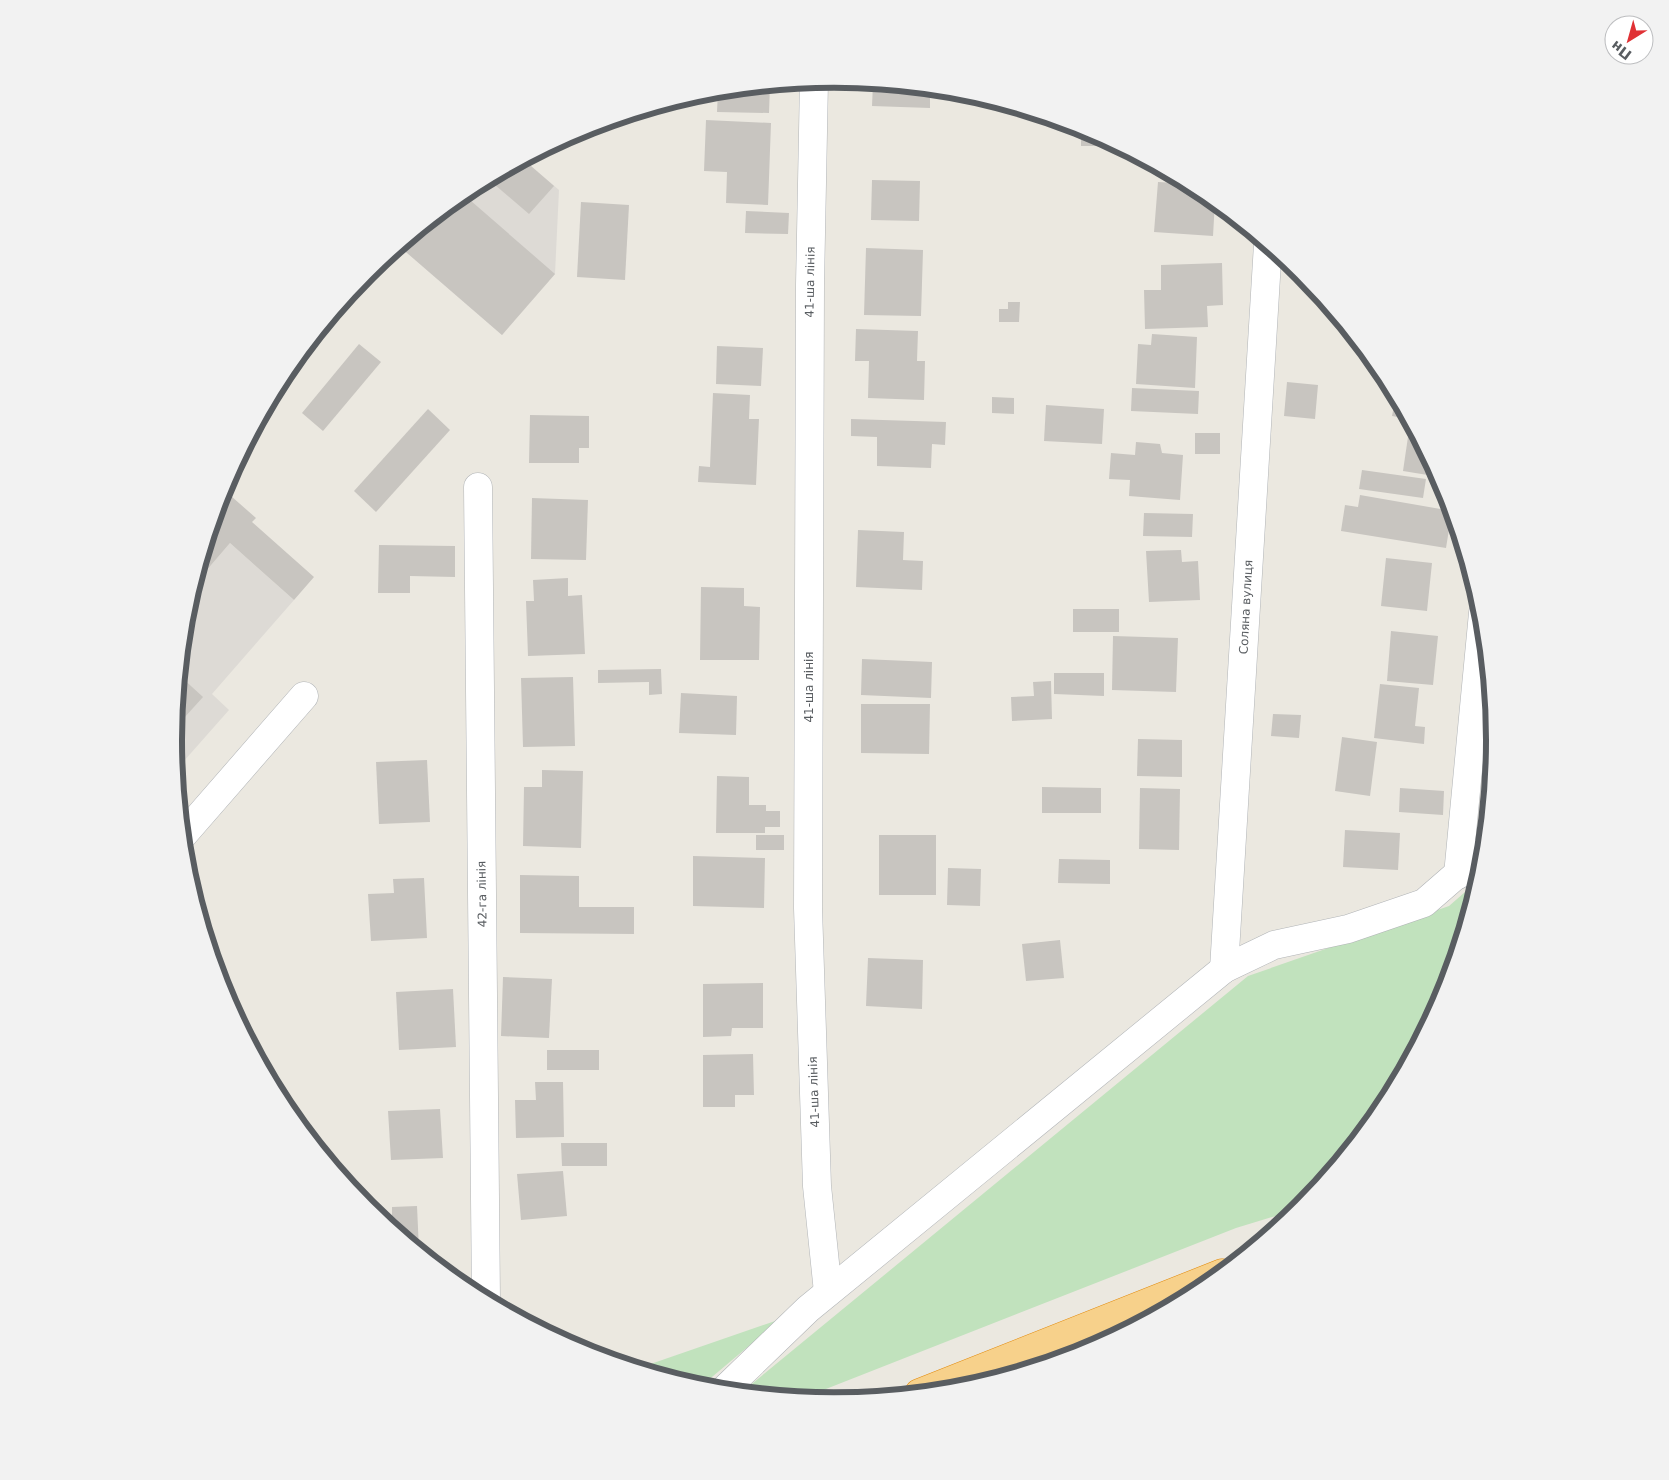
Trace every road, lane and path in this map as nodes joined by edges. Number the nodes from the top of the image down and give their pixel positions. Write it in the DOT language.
graph roads {
  1 [pos="814,88"];
  2 [pos="1268,251"];
  3 [pos="478,487"];
  4 [pos="1480,647"];
  5 [pos="304,696"];
  6 [pos="189,829"];
  7 [pos="1475,859"];
  8 [pos="1458,875"];
  9 [pos="1224,969"];
  10 [pos="1197,1283"];
  11 [pos="486,1292"];
  12 [pos="828,1292"];
  13 [pos="944,1383"];
  14 [pos="730,1384"];
  1 -- 12 [label="street, 41-ша лінія"];
  2 -- 9 [label="street, Соляна вулиця"];
  3 -- 11 [label="street, 42-га лінія"];
  4 -- 8 [label="street"];
  5 -- 6 [label="street"];
  7 -- 8 [label="street"];
  8 -- 9 [label="street"];
  9 -- 12 [label="street"];
  10 -- 13 [label="highway"];
  12 -- 14 [label="street"];
}
